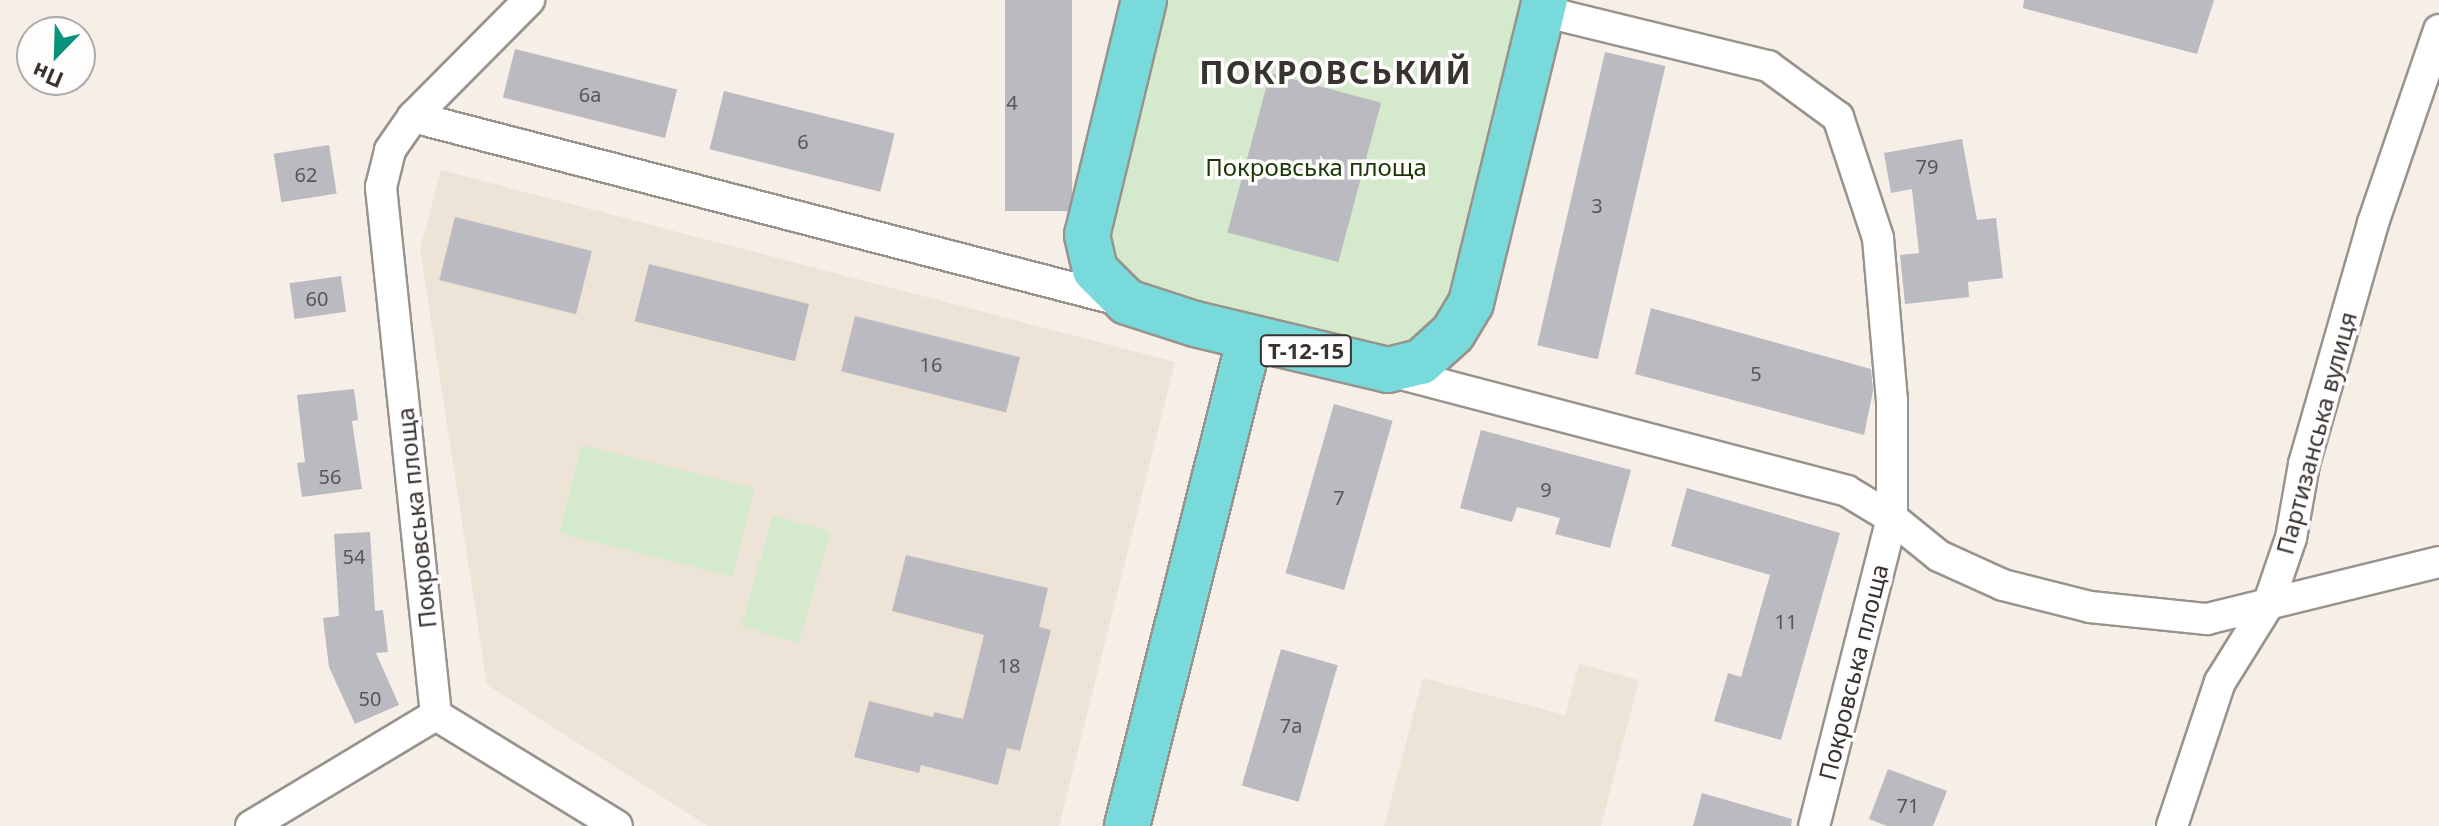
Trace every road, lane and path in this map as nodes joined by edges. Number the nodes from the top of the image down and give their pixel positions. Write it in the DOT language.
graph roads {
  1 [pos="529,0"];
  2 [pos="1144,0"];
  3 [pos="1544,6"];
  4 [pos="2439,30"];
  5 [pos="413,117"];
  6 [pos="1127,302"];
  7 [pos="1250,337"];
  8 [pos="1388,370"];
  9 [pos="1892,518"];
  10 [pos="2439,562"];
  11 [pos="2268,605"];
  12 [pos="436,715"];
  13 [pos="251,826"];
  14 [pos="617,826"];
  15 [pos="1127,826"];
  16 [pos="1814,826"];
  17 [pos="2172,826"];
  1 -- 5 [label="street, Покровська площа"];
  2 -- 6 [label="highway, Т-12-15"];
  3 -- 8 [label="highway, Покровська площа / Т-12-15"];
  3 -- 9 [label="street, Покровська площа"];
  4 -- 11 [label="street, Партизанська вулиця"];
  5 -- 6 [label="street"];
  5 -- 12 [label="street, Покровська площа"];
  6 -- 7 [label="highway, Т-12-15"];
  7 -- 8 [label="highway, Т-12-15"];
  7 -- 15 [label="highway, Т-12-15"];
  8 -- 9 [label="street"];
  9 -- 11 [label="street"];
  9 -- 16 [label="street, Покровська площа"];
  10 -- 11 [label="street"];
  11 -- 17 [label="street, Партизанська вулиця"];
  12 -- 13 [label="street"];
  12 -- 14 [label="street"];
}
